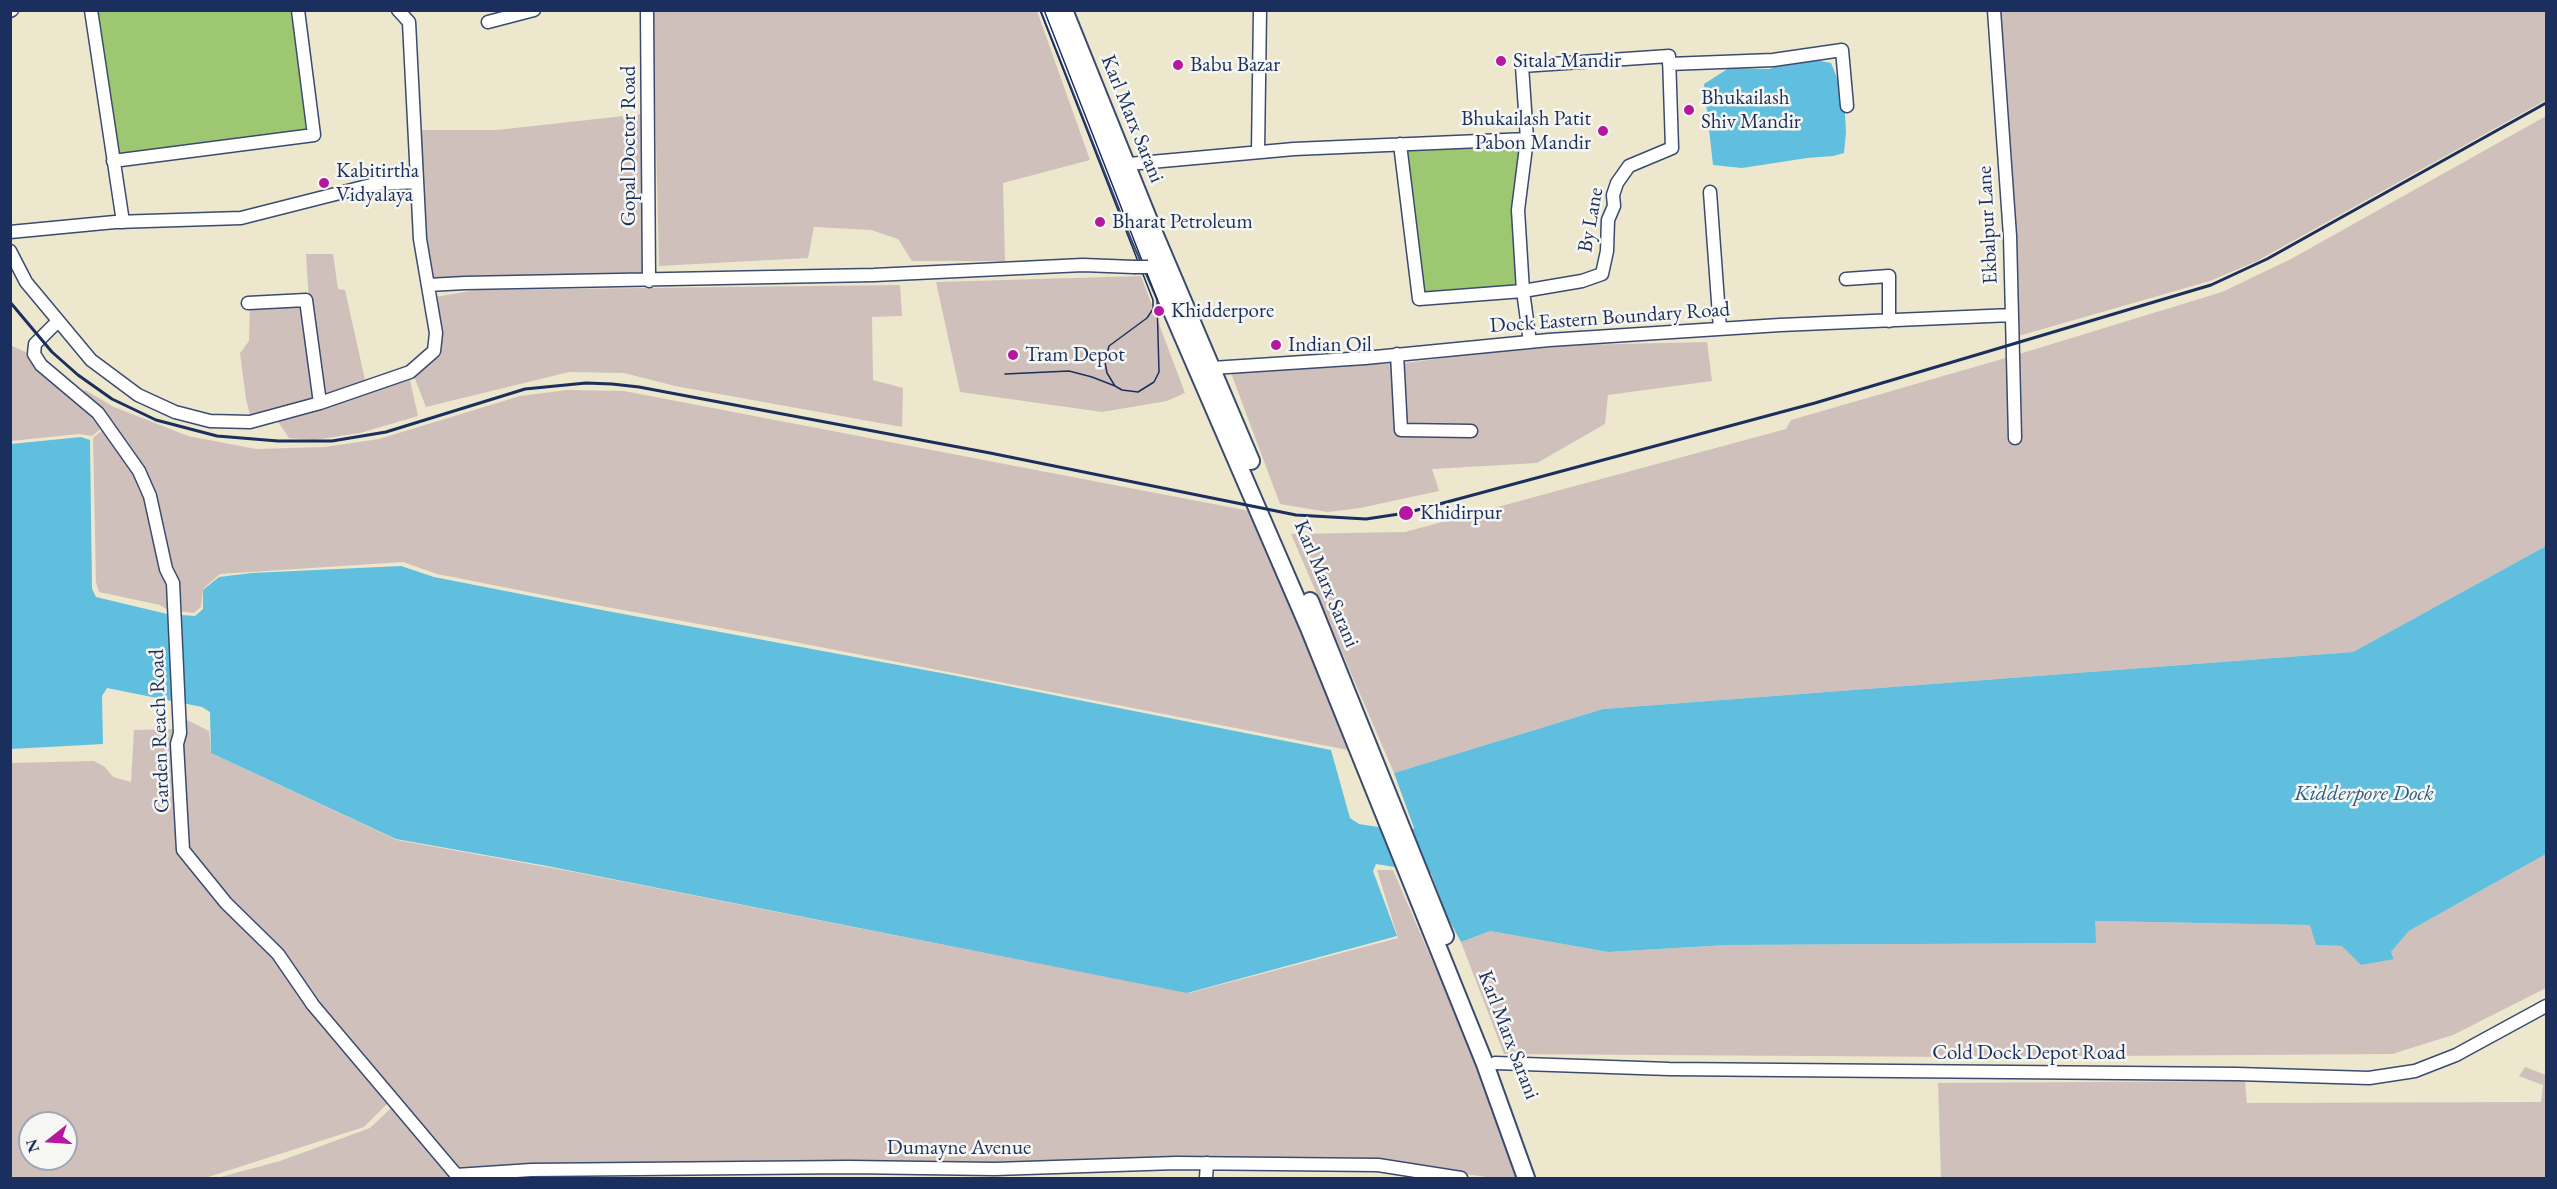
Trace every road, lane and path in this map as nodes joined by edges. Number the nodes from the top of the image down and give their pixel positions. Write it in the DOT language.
graph roads {
  1 [pos="91,10"];
  2 [pos="298,10"];
  3 [pos="398,10"];
  4 [pos="534,10"];
  5 [pos="647,10"];
  6 [pos="1050,10"];
  7 [pos="1064,10"];
  8 [pos="1260,10"];
  9 [pos="1994,10"];
  10 [pos="488,21"];
  11 [pos="1669,64"];
  12 [pos="1847,106"];
  13 [pos="1527,139"];
  14 [pos="1400,144"];
  15 [pos="1258,152"];
  16 [pos="113,161"];
  17 [pos="1119,164"];
  18 [pos="417,182"];
  19 [pos="1710,192"];
  20 [pos="123,222"];
  21 [pos="10,232"];
  22 [pos="10,251"];
  23 [pos="1156,266"];
  24 [pos="1845,279"];
  25 [pos="649,281"];
  26 [pos="428,285"];
  27 [pos="1523,291"];
  28 [pos="248,303"];
  29 [pos="2012,315"];
  30 [pos="1889,321"];
  31 [pos="57,322"];
  32 [pos="1720,329"];
  33 [pos="1530,342"];
  34 [pos="1397,354"];
  35 [pos="1212,368"];
  36 [pos="320,403"];
  37 [pos="1471,431"];
  38 [pos="2015,438"];
  39 [pos="1387,808"];
  40 [pos="1424,899"];
  41 [pos="2547,1006"];
  42 [pos="1496,1063"];
  43 [pos="1207,1163"];
  44 [pos="457,1177"];
  45 [pos="1206,1179"];
  46 [pos="1461,1179"];
  47 [pos="1526,1179"];
  48 [pos="1538,1179"];
  1 -- 16 [label="street"];
  2 -- 16 [label="street"];
  3 -- 18 [label="street"];
  4 -- 10 [label="street"];
  5 -- 25 [label="street, Gopal Doctor Road"];
  6 -- 17 [label="main road"];
  7 -- 17 [label="main road, Karl Marx Sarani"];
  8 -- 15 [label="street"];
  9 -- 29 [label="street, Ekbalpur Lane"];
  11 -- 12 [label="street"];
  11 -- 13 [label="street"];
  11 -- 27 [label="street, By Lane"];
  13 -- 14 [label="street"];
  13 -- 27 [label="street"];
  14 -- 15 [label="street"];
  14 -- 27 [label="street"];
  15 -- 17 [label="street"];
  16 -- 20 [label="street"];
  17 -- 23 [label="main road, Karl Marx Sarani"];
  18 -- 20 [label="street"];
  18 -- 26 [label="street"];
  19 -- 32 [label="street"];
  20 -- 21 [label="street"];
  22 -- 31 [label="street"];
  23 -- 25 [label="street, bridge"];
  23 -- 35 [label="main road, Karl Marx Sarani"];
  23 -- 39 [label="main road"];
  24 -- 30 [label="street"];
  25 -- 26 [label="street"];
  26 -- 36 [label="street"];
  27 -- 33 [label="street"];
  28 -- 36 [label="street"];
  29 -- 30 [label="street, Dock Eastern Boundary Road"];
  29 -- 38 [label="street, Ekbalpur Lane"];
  30 -- 32 [label="street, Dock Eastern Boundary Road"];
  31 -- 36 [label="street"];
  31 -- 44 [label="street, Garden Reach Road"];
  32 -- 33 [label="street, Dock Eastern Boundary Road"];
  33 -- 34 [label="street, Dock Eastern Boundary Road"];
  34 -- 35 [label="street, Dock Eastern Boundary Road"];
  34 -- 37 [label="street"];
  35 -- 39 [label="main road, Karl Marx Sarani"];
  39 -- 40 [label="main road, Karl Marx Sarani"];
  40 -- 42 [label="main road, Karl Marx Sarani"];
  40 -- 47 [label="main road"];
  41 -- 42 [label="street, Cold Dock Depot Road"];
  42 -- 48 [label="main road, Karl Marx Sarani"];
  43 -- 44 [label="street, Dumayne Avenue"];
  43 -- 45 [label="street"];
  43 -- 46 [label="street, Dumayne Avenue"];
}
